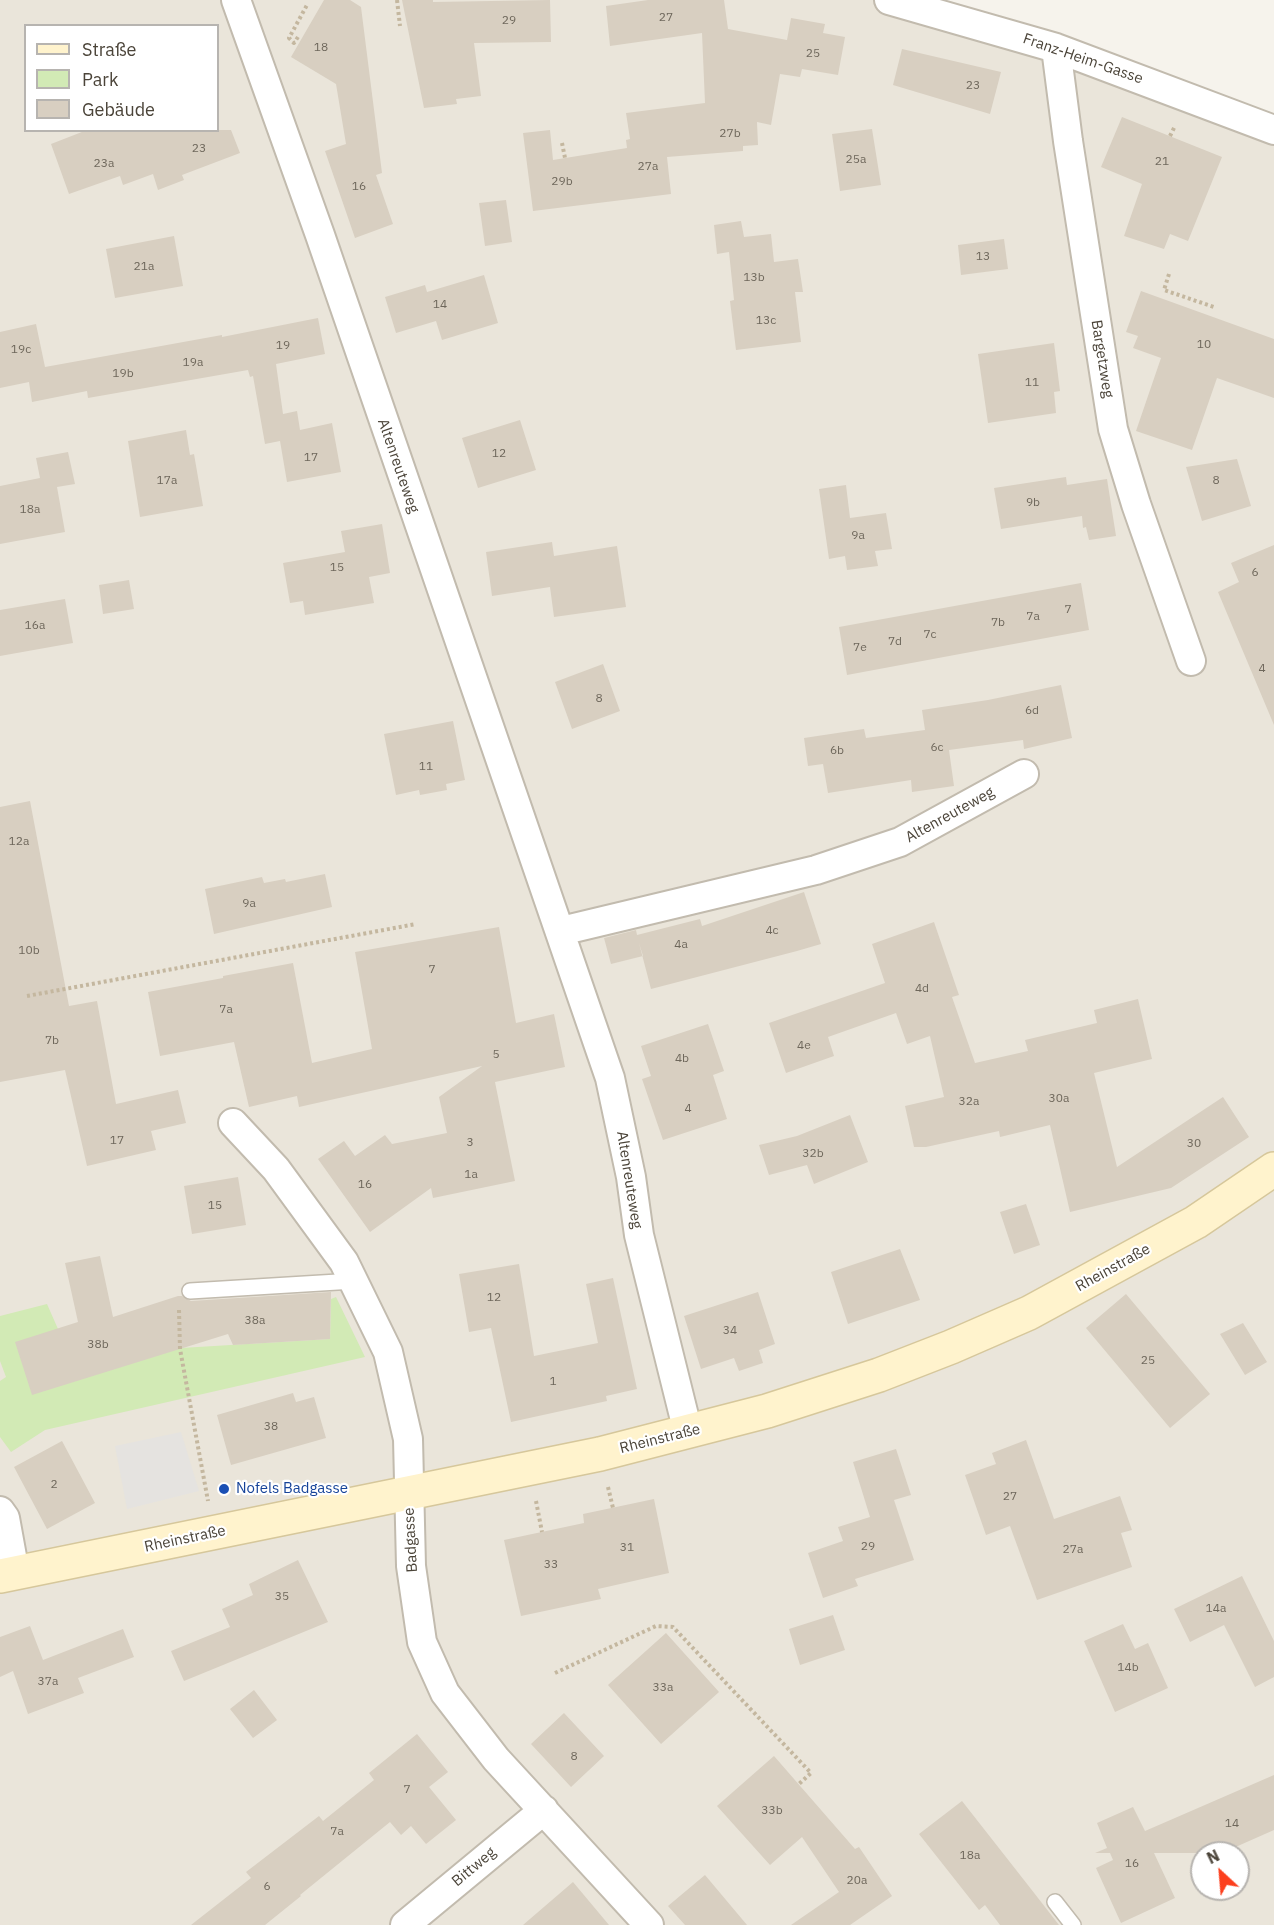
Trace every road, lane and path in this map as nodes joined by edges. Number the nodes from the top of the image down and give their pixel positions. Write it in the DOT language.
graph roads {
  1 [pos="236,0"];
  2 [pos="397,0"];
  3 [pos="889,0"];
  4 [pos="307,5"];
  5 [pos="400,26"];
  6 [pos="298,37"];
  7 [pos="1056,48"];
  8 [pos="1274,130"];
  9 [pos="562,143"];
  10 [pos="565,158"];
  11 [pos="1169,274"];
  12 [pos="1214,307"];
  13 [pos="1191,661"];
  14 [pos="1024,774"];
  15 [pos="416,924"];
  16 [pos="561,931"];
  17 [pos="27,996"];
  18 [pos="233,1123"];
  19 [pos="1274,1169"];
  20 [pos="354,1281"];
  21 [pos="190,1291"];
  22 [pos="178,1302"];
  23 [pos="688,1432"];
  24 [pos="408,1492"];
  25 [pos="0,1511"];
  26 [pos="214,1533"];
  27 [pos="7,1575"];
  28 [pos="555,1673"];
  29 [pos="799,1784"];
  30 [pos="544,1810"];
  31 [pos="1055,1902"];
  32 [pos="405,1925"];
  33 [pos="649,1925"];
  34 [pos="1073,1925"];
  1 -- 16 [label="street, Altenreuteweg"];
  2 -- 5 [label="path"];
  3 -- 7 [label="street, Franz-Heim-Gasse"];
  4 -- 6 [label="path"];
  7 -- 8 [label="street, Franz-Heim-Gasse"];
  7 -- 13 [label="street, Bargetzweg"];
  9 -- 10 [label="path"];
  11 -- 12 [label="path"];
  14 -- 16 [label="street, Altenreuteweg"];
  15 -- 17 [label="path"];
  16 -- 23 [label="street, Altenreuteweg"];
  18 -- 20 [label="street, Badgasse"];
  19 -- 23 [label="main road, Rheinstraße"];
  20 -- 21 [label="lane"];
  20 -- 24 [label="street, Badgasse"];
  22 -- 26 [label="path"];
  23 -- 24 [label="main road, Rheinstraße"];
  24 -- 26 [label="main road, Rheinstraße"];
  24 -- 30 [label="street, Badgasse"];
  25 -- 27 [label="street"];
  26 -- 27 [label="main road, Rheinstraße"];
  28 -- 29 [label="path"];
  30 -- 32 [label="street, Bittweg"];
  30 -- 33 [label="street, Badgasse"];
  31 -- 34 [label="lane"];
}
